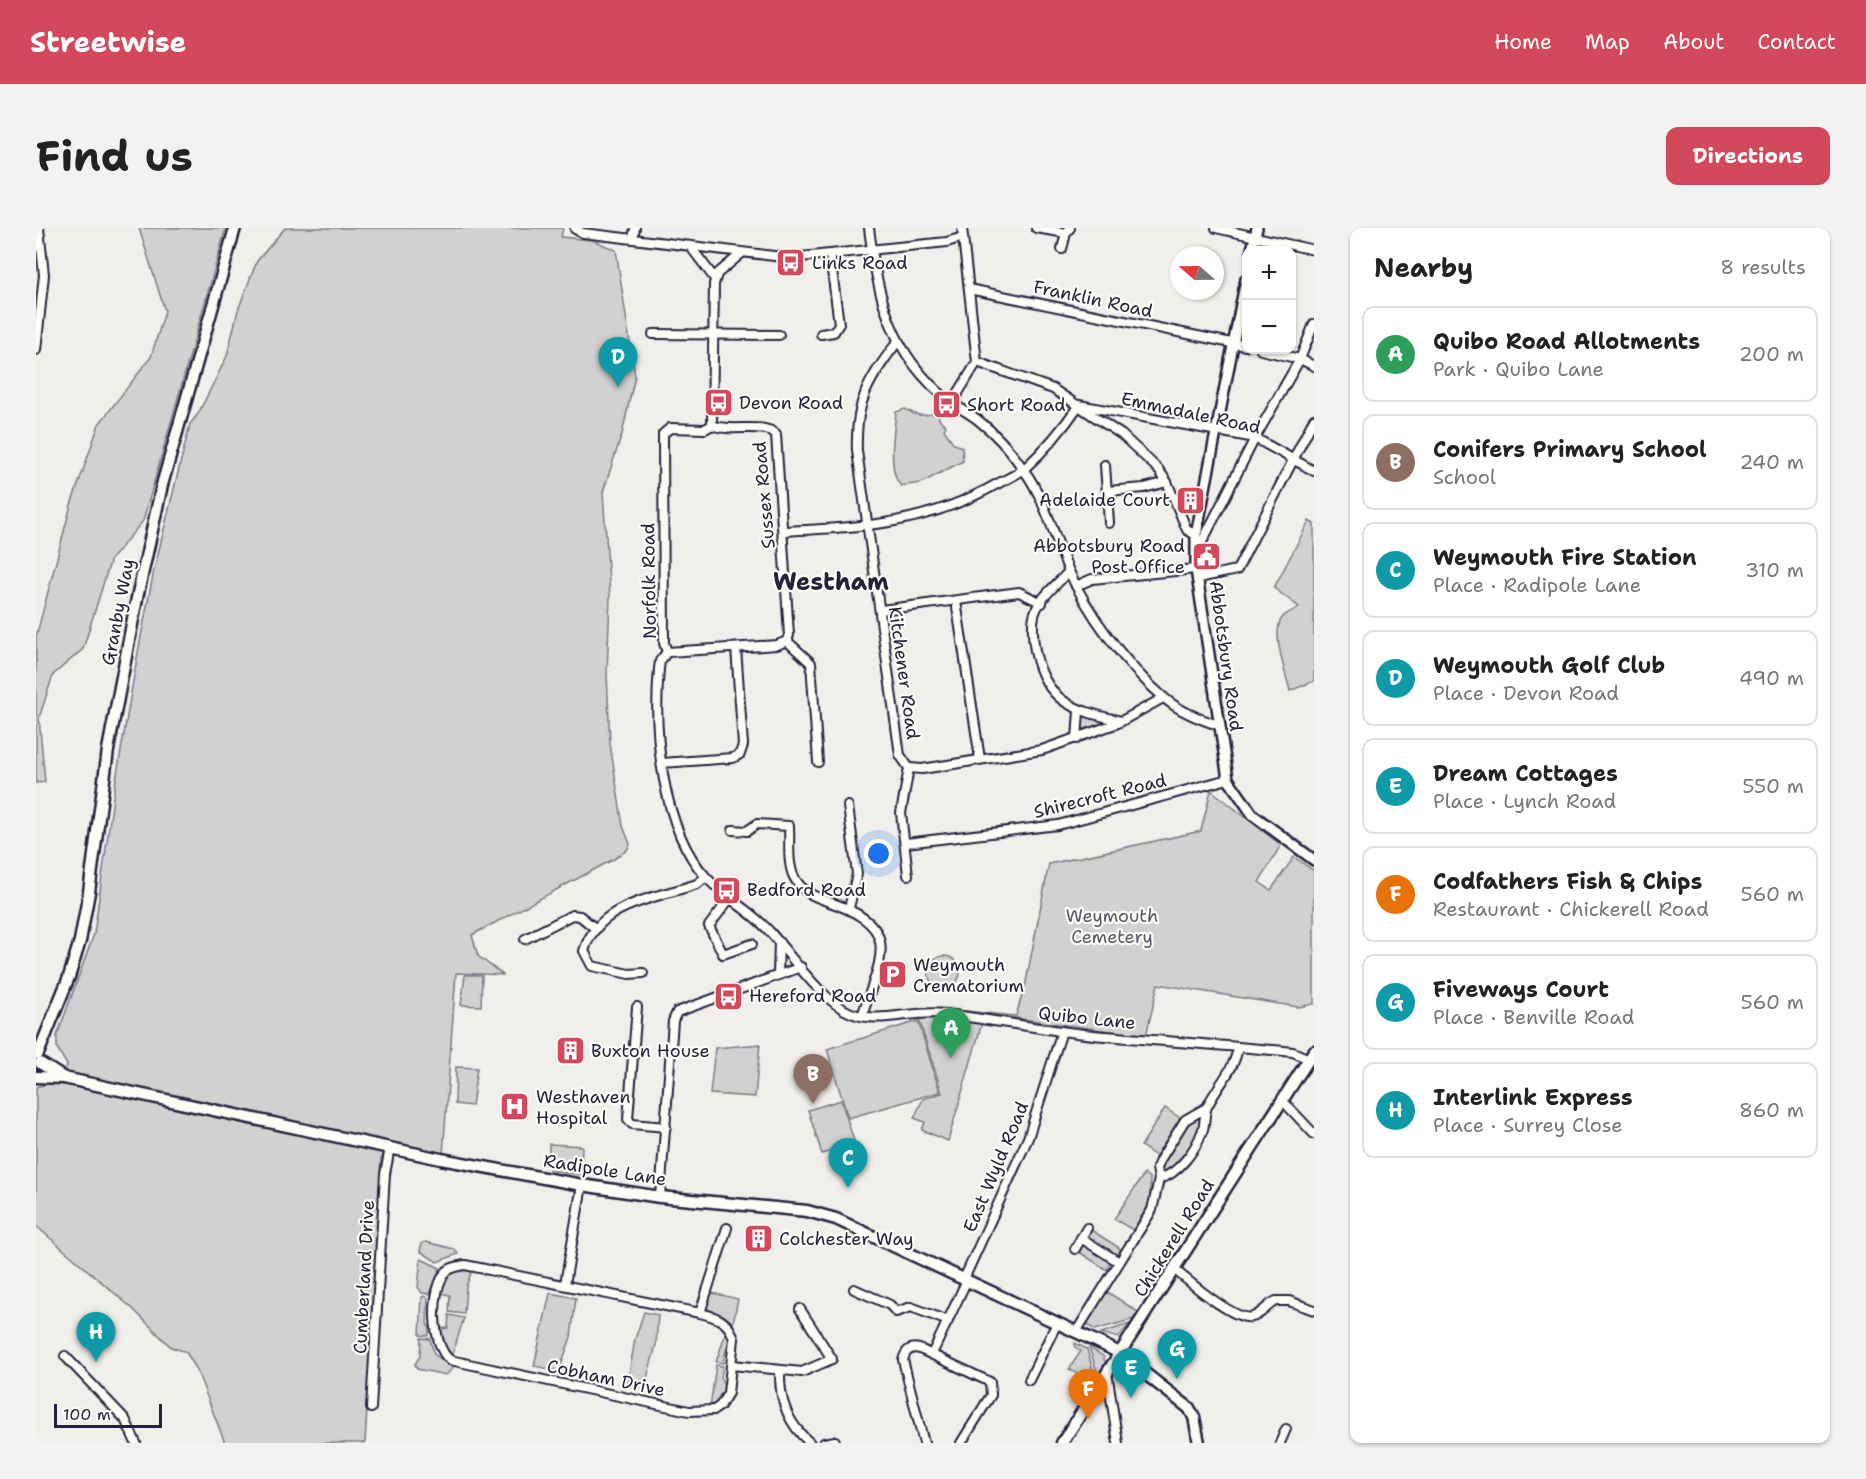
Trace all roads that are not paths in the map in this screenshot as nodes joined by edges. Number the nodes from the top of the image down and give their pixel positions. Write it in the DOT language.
graph roads {
  1 [pos="39,228"];
  2 [pos="235,228"];
  3 [pos="635,228"];
  4 [pos="869,228"];
  5 [pos="962,228"];
  6 [pos="1036,228"];
  7 [pos="1216,228"];
  8 [pos="575,229"];
  9 [pos="1068,230"];
  10 [pos="1256,232"];
  11 [pos="963,237"];
  12 [pos="633,239"];
  13 [pos="690,246"];
  14 [pos="1062,249"];
  15 [pos="872,250"];
  16 [pos="1314,250"];
  17 [pos="742,253"];
  18 [pos="830,255"];
  19 [pos="715,279"];
  20 [pos="969,289"];
  21 [pos="1242,300"];
  22 [pos="1314,324"];
  23 [pos="653,334"];
  24 [pos="714,334"];
  25 [pos="821,334"];
  26 [pos="779,335"];
  27 [pos="898,341"];
  28 [pos="1234,343"];
  29 [pos="1242,345"];
  30 [pos="36,350"];
  31 [pos="1278,354"];
  32 [pos="1300,359"];
  33 [pos="977,362"];
  34 [pos="1314,366"];
  35 [pos="952,403"];
  36 [pos="1079,405"];
  37 [pos="1314,419"];
  38 [pos="712,425"];
  39 [pos="1217,430"];
  40 [pos="1255,438"];
  41 [pos="1292,459"];
  42 [pos="1105,465"];
  43 [pos="1024,469"];
  44 [pos="1314,471"];
  45 [pos="1167,482"];
  46 [pos="1107,491"];
  47 [pos="1108,523"];
  48 [pos="868,526"];
  49 [pos="783,531"];
  50 [pos="1196,535"];
  51 [pos="1196,556"];
  52 [pos="1069,571"];
  53 [pos="1197,574"];
  54 [pos="1076,586"];
  55 [pos="956,601"];
  56 [pos="1042,603"];
  57 [pos="880,610"];
  58 [pos="787,641"];
  59 [pos="736,648"];
  60 [pos="668,652"];
  61 [pos="1163,698"];
  62 [pos="1079,711"];
  63 [pos="1121,721"];
  64 [pos="1218,725"];
  65 [pos="1077,739"];
  66 [pos="980,759"];
  67 [pos="818,762"];
  68 [pos="662,763"];
  69 [pos="909,768"];
  70 [pos="1228,779"];
  71 [pos="848,806"];
  72 [pos="733,830"];
  73 [pos="906,843"];
  74 [pos="1314,859"];
  75 [pos="908,875"];
  76 [pos="706,877"];
  77 [pos="729,898"];
  78 [pos="849,908"];
  79 [pos="596,929"];
  80 [pos="525,939"];
  81 [pos="779,942"];
  82 [pos="752,944"];
  83 [pos="801,967"];
  84 [pos="643,973"];
  85 [pos="778,975"];
  86 [pos="56,1006"];
  87 [pos="637,1007"];
  88 [pos="862,1016"];
  89 [pos="1062,1031"];
  90 [pos="36,1033"];
  91 [pos="1238,1047"];
  92 [pos="1311,1055"];
  93 [pos="38,1056"];
  94 [pos="36,1075"];
  95 [pos="64,1078"];
  96 [pos="1282,1100"];
  97 [pos="1206,1108"];
  98 [pos="666,1127"];
  99 [pos="1314,1134"];
  100 [pos="390,1148"];
  101 [pos="1159,1179"];
  102 [pos="582,1185"];
  103 [pos="660,1197"];
  104 [pos="727,1228"];
  105 [pos="1087,1228"];
  106 [pos="1081,1238"];
  107 [pos="1075,1248"];
  108 [pos="1119,1262"];
  109 [pos="1175,1270"];
  110 [pos="966,1280"];
  111 [pos="565,1284"];
  112 [pos="854,1289"];
  113 [pos="800,1309"];
  114 [pos="1314,1310"];
  115 [pos="700,1313"];
  116 [pos="948,1321"];
  117 [pos="1057,1323"];
  118 [pos="1076,1332"];
  119 [pos="1119,1353"];
  120 [pos="932,1354"];
  121 [pos="66,1356"];
  122 [pos="732,1365"];
  123 [pos="780,1371"];
  124 [pos="1107,1372"];
  125 [pos="1029,1380"];
  126 [pos="1095,1392"];
  127 [pos="1111,1398"];
  128 [pos="371,1408"];
  129 [pos="1286,1429"];
  130 [pos="835,1441"];
  131 [pos="136,1443"];
  132 [pos="810,1443"];
  133 [pos="824,1443"];
  134 [pos="924,1443"];
  135 [pos="961,1443"];
  136 [pos="1062,1443"];
  137 [pos="1118,1443"];
  138 [pos="1198,1443"];
  139 [pos="1280,1443"];
  1 -- 30 [label="street"];
  2 -- 86 [label="main road, Granby Way"];
  3 -- 12 [label="street"];
  4 -- 15 [label="street"];
  5 -- 11 [label="street"];
  6 -- 9 [label="street"];
  7 -- 10 [label="street"];
  8 -- 12 [label="street"];
  9 -- 14 [label="street"];
  10 -- 16 [label="street"];
  11 -- 15 [label="street"];
  11 -- 20 [label="street"];
  12 -- 13 [label="street"];
  13 -- 17 [label="street"];
  13 -- 19 [label="street"];
  15 -- 18 [label="street"];
  15 -- 27 [label="street"];
  17 -- 18 [label="street"];
  17 -- 19 [label="street"];
  18 -- 25 [label="street"];
  19 -- 24 [label="street"];
  20 -- 28 [label="street, Franklin Road"];
  20 -- 33 [label="street"];
  21 -- 28 [label="street, Abbotsbury Road"];
  22 -- 32 [label="street"];
  23 -- 24 [label="street"];
  24 -- 26 [label="street"];
  24 -- 38 [label="street"];
  27 -- 35 [label="street"];
  27 -- 48 [label="street, Kitchener Road"];
  28 -- 29 [label="street, Franklin Road"];
  28 -- 39 [label="street, Abbotsbury Road"];
  31 -- 32 [label="street"];
  32 -- 34 [label="street"];
  32 -- 40 [label="street"];
  33 -- 35 [label="street"];
  33 -- 36 [label="street"];
  35 -- 43 [label="street"];
  36 -- 39 [label="street, Emmadale Road"];
  36 -- 43 [label="street"];
  36 -- 45 [label="street"];
  37 -- 41 [label="street"];
  38 -- 49 [label="street, Sussex Road"];
  38 -- 60 [label="street, Norfolk Road"];
  39 -- 40 [label="street, Emmadale Road"];
  39 -- 50 [label="street, Abbotsbury Road"];
  40 -- 41 [label="street, Emmadale Road"];
  40 -- 51 [label="street"];
  41 -- 44 [label="street, Emmadale Road"];
  41 -- 53 [label="street"];
  42 -- 46 [label="street"];
  43 -- 48 [label="street"];
  43 -- 52 [label="street"];
  45 -- 46 [label="street"];
  45 -- 50 [label="street"];
  46 -- 47 [label="street"];
  48 -- 49 [label="street"];
  48 -- 57 [label="street, Kitchener Road"];
  49 -- 58 [label="street, Sussex Road"];
  50 -- 51 [label="street, Abbotsbury Road"];
  51 -- 53 [label="street, Abbotsbury Road"];
  52 -- 54 [label="street"];
  52 -- 56 [label="street"];
  53 -- 54 [label="street"];
  53 -- 64 [label="street, Abbotsbury Road"];
  54 -- 61 [label="street"];
  55 -- 56 [label="street"];
  55 -- 57 [label="street"];
  55 -- 66 [label="street"];
  56 -- 62 [label="street"];
  57 -- 69 [label="street, Kitchener Road"];
  58 -- 59 [label="street"];
  58 -- 67 [label="street"];
  59 -- 60 [label="street"];
  59 -- 68 [label="street"];
  60 -- 68 [label="street, Norfolk Road"];
  61 -- 63 [label="street"];
  61 -- 64 [label="street"];
  62 -- 63 [label="street"];
  62 -- 65 [label="street"];
  63 -- 65 [label="street"];
  64 -- 70 [label="street, Abbotsbury Road"];
  65 -- 66 [label="street"];
  66 -- 69 [label="street"];
  68 -- 76 [label="street, Norfolk Road"];
  69 -- 73 [label="street"];
  70 -- 73 [label="street, Shirecroft Road"];
  70 -- 74 [label="street, Abbotsbury Road"];
  71 -- 78 [label="street"];
  72 -- 78 [label="street"];
  73 -- 75 [label="street"];
  76 -- 77 [label="street, Norfolk Road"];
  76 -- 79 [label="street"];
  77 -- 81 [label="street, Norfolk Road"];
  77 -- 82 [label="street"];
  78 -- 88 [label="street"];
  79 -- 80 [label="street"];
  79 -- 84 [label="street"];
  81 -- 83 [label="street, Norfolk Road"];
  81 -- 85 [label="street"];
  83 -- 85 [label="street"];
  83 -- 88 [label="street, Norfolk Road"];
  85 -- 98 [label="street"];
  86 -- 90 [label="main road, Granby Way"];
  86 -- 93 [label="main road, Granby Way"];
  87 -- 98 [label="street"];
  88 -- 89 [label="street, Quibo Lane"];
  89 -- 91 [label="street, Quibo Lane"];
  89 -- 110 [label="street, East Wyld Road"];
  91 -- 92 [label="street, Quibo Lane"];
  91 -- 97 [label="street"];
  92 -- 96 [label="main road, Chickerell Road"];
  93 -- 94 [label="main road, Granby Way"];
  93 -- 95 [label="main road, Radipole Lane"];
  94 -- 95 [label="main road, Radipole Lane"];
  95 -- 100 [label="main road, Radipole Lane"];
  96 -- 99 [label="street"];
  96 -- 109 [label="main road, Chickerell Road"];
  97 -- 101 [label="street"];
  97 -- 101 [label="street"];
  98 -- 103 [label="street"];
  100 -- 102 [label="main road, Radipole Lane"];
  100 -- 128 [label="street, Cumberland Drive"];
  101 -- 108 [label="street"];
  102 -- 103 [label="main road, Radipole Lane"];
  102 -- 111 [label="street"];
  103 -- 110 [label="main road, Radipole Lane"];
  104 -- 115 [label="street"];
  105 -- 106 [label="street"];
  106 -- 107 [label="street"];
  106 -- 108 [label="street"];
  108 -- 118 [label="street"];
  109 -- 114 [label="street"];
  109 -- 119 [label="main road, Chickerell Road"];
  110 -- 116 [label="street, East Wyld Road"];
  110 -- 117 [label="main road, Radipole Lane"];
  111 -- 115 [label="street, Cobham Drive"];
  111 -- 122 [label="street, Cobham Drive"];
  112 -- 116 [label="street"];
  113 -- 123 [label="street"];
  115 -- 122 [label="street, Cobham Drive"];
  116 -- 120 [label="street, East Wyld Road"];
  117 -- 118 [label="main road, Radipole Lane"];
  117 -- 125 [label="street"];
  118 -- 119 [label="main road, Radipole Lane"];
  119 -- 124 [label="main road, Chickerell Road"];
  119 -- 138 [label="main road, Radipole Lane"];
  120 -- 134 [label="street"];
  120 -- 135 [label="street"];
  121 -- 131 [label="street"];
  122 -- 123 [label="street"];
  123 -- 132 [label="street"];
  124 -- 126 [label="main road, Chickerell Road"];
  124 -- 127 [label="street"];
  126 -- 127 [label="street"];
  126 -- 136 [label="main road, Chickerell Road"];
  127 -- 137 [label="street"];
  129 -- 139 [label="street"];
  130 -- 133 [label="street"];
}
